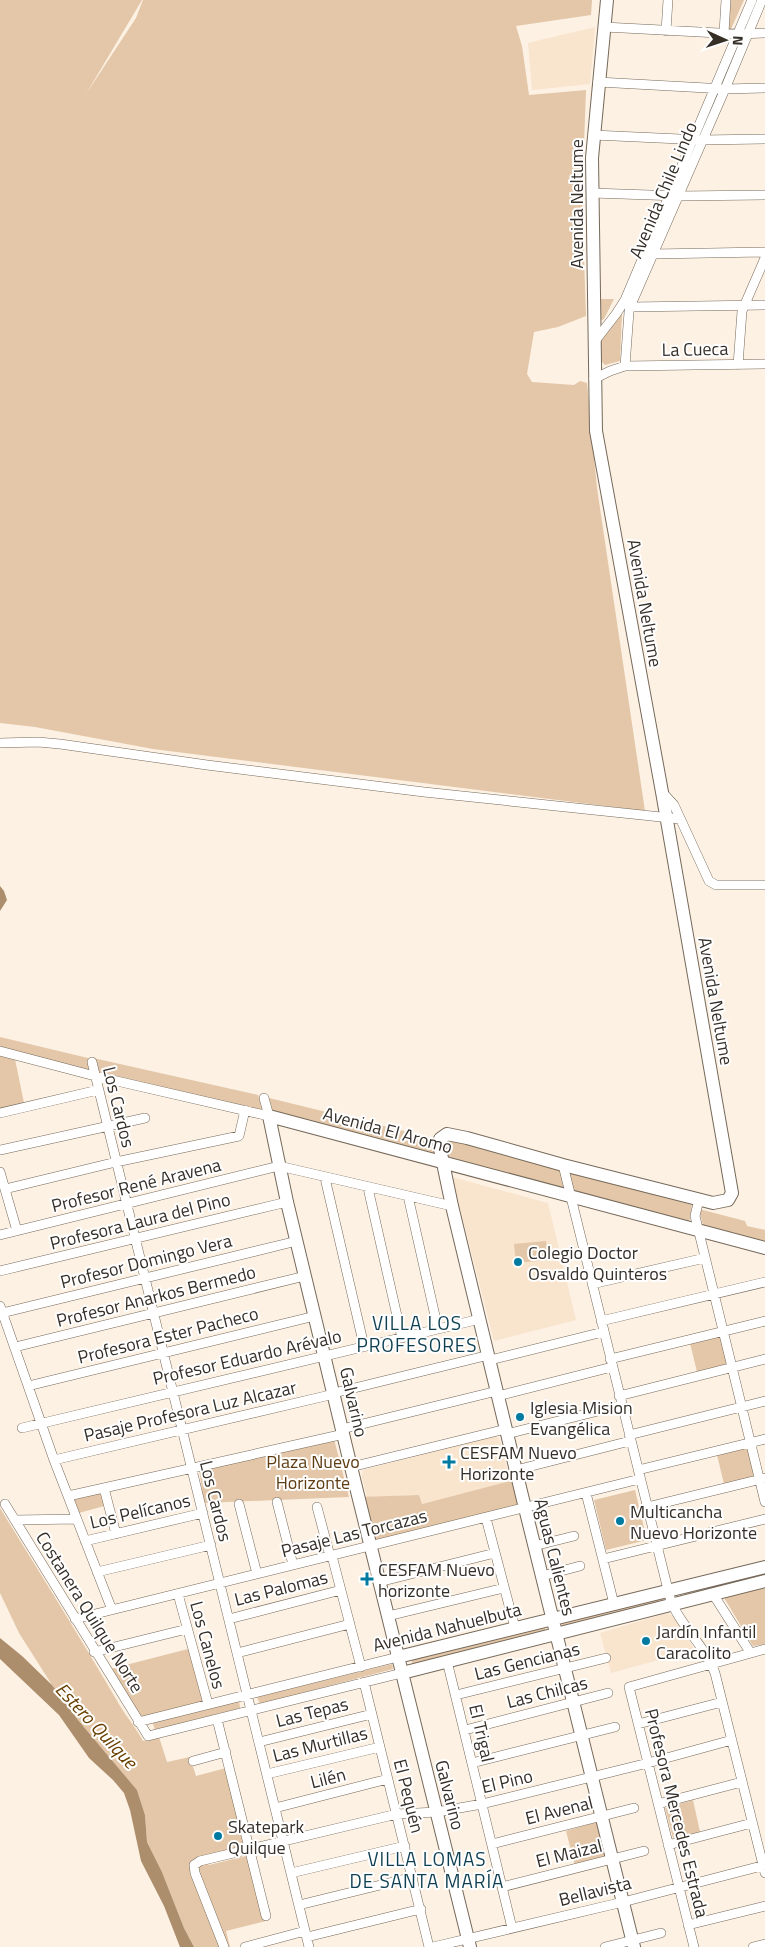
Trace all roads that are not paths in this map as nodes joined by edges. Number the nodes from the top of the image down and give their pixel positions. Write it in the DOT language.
graph roads {
  1 [pos="607,0"];
  2 [pos="668,0"];
  3 [pos="726,0"];
  4 [pos="752,0"];
  5 [pos="762,0"];
  6 [pos="604,27"];
  7 [pos="666,31"];
  8 [pos="749,32"];
  9 [pos="765,32"];
  10 [pos="724,33"];
  11 [pos="738,34"];
  12 [pos="598,82"];
  13 [pos="765,88"];
  14 [pos="714,89"];
  15 [pos="725,89"];
  16 [pos="593,135"];
  17 [pos="765,139"];
  18 [pos="698,140"];
  19 [pos="592,193"];
  20 [pos="765,195"];
  21 [pos="675,196"];
  22 [pos="765,252"];
  23 [pos="653,254"];
  24 [pos="765,258"];
  25 [pos="744,305"];
  26 [pos="765,305"];
  27 [pos="630,307"];
  28 [pos="596,341"];
  29 [pos="738,364"];
  30 [pos="765,364"];
  31 [pos="625,366"];
  32 [pos="594,379"];
  33 [pos="0,743"];
  34 [pos="662,792"];
  35 [pos="666,818"];
  36 [pos="680,819"];
  37 [pos="765,885"];
  38 [pos="0,1051"];
  39 [pos="92,1062"];
  40 [pos="95,1076"];
  41 [pos="98,1090"];
  42 [pos="264,1098"];
  43 [pos="244,1110"];
  44 [pos="0,1113"];
  45 [pos="269,1116"];
  46 [pos="145,1118"];
  47 [pos="107,1125"];
  48 [pos="439,1144"];
  49 [pos="0,1150"];
  50 [pos="116,1162"];
  51 [pos="443,1163"];
  52 [pos="563,1165"];
  53 [pos="279,1166"];
  54 [pos="0,1172"];
  55 [pos="325,1178"];
  56 [pos="5,1188"];
  57 [pos="368,1188"];
  58 [pos="408,1196"];
  59 [pos="569,1196"];
  60 [pos="700,1200"];
  61 [pos="287,1202"];
  62 [pos="724,1202"];
  63 [pos="127,1205"];
  64 [pos="452,1206"];
  65 [pos="17,1231"];
  66 [pos="699,1231"];
  67 [pos="0,1235"];
  68 [pos="135,1239"];
  69 [pos="297,1241"];
  70 [pos="765,1248"];
  71 [pos="706,1258"];
  72 [pos="0,1271"];
  73 [pos="306,1276"];
  74 [pos="145,1278"];
  75 [pos="765,1282"];
  76 [pos="592,1284"];
  77 [pos="714,1294"];
  78 [pos="1,1309"];
  79 [pos="154,1314"];
  80 [pos="315,1316"];
  81 [pos="480,1319"];
  82 [pos="600,1321"];
  83 [pos="765,1321"];
  84 [pos="438,1329"];
  85 [pos="723,1330"];
  86 [pos="604,1332"];
  87 [pos="402,1338"];
  88 [pos="364,1346"];
  89 [pos="14,1348"];
  90 [pos="163,1353"];
  91 [pos="325,1356"];
  92 [pos="489,1358"];
  93 [pos="765,1359"];
  94 [pos="611,1363"];
  95 [pos="732,1367"];
  96 [pos="28,1386"];
  97 [pos="173,1392"];
  98 [pos="334,1393"];
  99 [pos="498,1393"];
  100 [pos="620,1400"];
  101 [pos="765,1401"];
  102 [pos="742,1407"];
  103 [pos="41,1423"];
  104 [pos="22,1428"];
  105 [pos="182,1430"];
  106 [pos="343,1431"];
  107 [pos="507,1431"];
  108 [pos="630,1438"];
  109 [pos="765,1439"];
  110 [pos="750,1443"];
  111 [pos="54,1460"];
  112 [pos="191,1467"];
  113 [pos="351,1467"];
  114 [pos="516,1470"];
  115 [pos="638,1470"];
  116 [pos="762,1479"];
  117 [pos="640,1480"];
  118 [pos="104,1488"];
  119 [pos="586,1493"];
  120 [pos="68,1496"];
  121 [pos="277,1502"];
  122 [pos="765,1502"];
  123 [pos="5,1504"];
  124 [pos="239,1504"];
  125 [pos="317,1507"];
  126 [pos="647,1507"];
  127 [pos="525,1508"];
  128 [pos="202,1513"];
  129 [pos="486,1518"];
  130 [pos="765,1518"];
  131 [pos="77,1519"];
  132 [pos="14,1520"];
  133 [pos="116,1534"];
  134 [pos="574,1536"];
  135 [pos="85,1541"];
  136 [pos="210,1545"];
  137 [pos="656,1545"];
  138 [pos="370,1546"];
  139 [pos="534,1546"];
  140 [pos="495,1553"];
  141 [pos="331,1556"];
  142 [pos="603,1559"];
  143 [pos="293,1565"];
  144 [pos="580,1566"];
  145 [pos="765,1567"];
  146 [pos="97,1572"];
  147 [pos="257,1574"];
  148 [pos="542,1576"];
  149 [pos="765,1581"];
  150 [pos="379,1582"];
  151 [pos="220,1583"];
  152 [pos="504,1588"];
  153 [pos="341,1590"];
  154 [pos="668,1591"];
  155 [pos="178,1594"];
  156 [pos="714,1594"];
  157 [pos="614,1604"];
  158 [pos="672,1605"];
  159 [pos="112,1610"];
  160 [pos="388,1616"];
  161 [pos="229,1618"];
  162 [pos="75,1619"];
  163 [pos="552,1619"];
  164 [pos="350,1624"];
  165 [pos="515,1628"];
  166 [pos="187,1629"];
  167 [pos="556,1634"];
  168 [pos="765,1649"];
  169 [pos="94,1652"];
  170 [pos="750,1652"];
  171 [pos="237,1654"];
  172 [pos="398,1657"];
  173 [pos="606,1658"];
  174 [pos="447,1661"];
  175 [pos="712,1665"];
  176 [pos="361,1666"];
  177 [pos="565,1668"];
  178 [pos="402,1673"];
  179 [pos="364,1682"];
  180 [pos="608,1694"];
  181 [pos="247,1695"];
  182 [pos="456,1695"];
  183 [pos="574,1702"];
  184 [pos="722,1702"];
  185 [pos="208,1704"];
  186 [pos="251,1710"];
  187 [pos="372,1714"];
  188 [pos="217,1719"];
  189 [pos="138,1722"];
  190 [pos="638,1724"];
  191 [pos="615,1727"];
  192 [pos="465,1730"];
  193 [pos="148,1736"];
  194 [pos="582,1736"];
  195 [pos="732,1740"];
  196 [pos="259,1742"];
  197 [pos="380,1746"];
  198 [pos="226,1752"];
  199 [pos="192,1760"];
  200 [pos="472,1763"];
  201 [pos="648,1763"];
  202 [pos="267,1774"];
  203 [pos="592,1777"];
  204 [pos="388,1780"];
  205 [pos="742,1782"];
  206 [pos="482,1804"];
  207 [pos="658,1804"];
  208 [pos="275,1808"];
  209 [pos="634,1808"];
  210 [pos="437,1812"];
  211 [pos="397,1814"];
  212 [pos="602,1816"];
  213 [pos="752,1823"];
  214 [pos="283,1841"];
  215 [pos="492,1844"];
  216 [pos="668,1845"];
  217 [pos="405,1846"];
  218 [pos="251,1850"];
  219 [pos="644,1851"];
  220 [pos="612,1859"];
  221 [pos="764,1868"];
  222 [pos="291,1873"];
  223 [pos="413,1877"];
  224 [pos="502,1887"];
  225 [pos="679,1887"];
  226 [pos="623,1902"];
  227 [pos="299,1905"];
  228 [pos="765,1906"];
  229 [pos="421,1909"];
  230 [pos="266,1916"];
  231 [pos="688,1925"];
  232 [pos="512,1928"];
  233 [pos="661,1933"];
  234 [pos="306,1934"];
  235 [pos="469,1942"];
  236 [pos="633,1944"];
  237 [pos="765,1944"];
  238 [pos="224,1947"];
  239 [pos="245,1947"];
  240 [pos="309,1947"];
  241 [pos="431,1947"];
  242 [pos="605,1947"];
  243 [pos="694,1947"];
  244 [pos="753,1947"];
  1 -- 6 [label="street, Avenida Neltume"];
  2 -- 7 [label="street"];
  3 -- 10 [label="street"];
  4 -- 11 [label="street, Avenida Chile Lindo"];
  5 -- 8 [label="street, Avenida Chile Lindo"];
  6 -- 7 [label="street"];
  6 -- 12 [label="street, Avenida Neltume"];
  7 -- 10 [label="street"];
  8 -- 9 [label="street"];
  8 -- 11 [label="street"];
  8 -- 15 [label="street, Avenida Chile Lindo"];
  10 -- 11 [label="street"];
  11 -- 14 [label="street, Avenida Chile Lindo"];
  12 -- 14 [label="street"];
  12 -- 16 [label="street, Avenida Neltume"];
  13 -- 15 [label="street"];
  14 -- 15 [label="street"];
  14 -- 18 [label="street, Avenida Chile Lindo"];
  15 -- 18 [label="street, Avenida Chile Lindo"];
  16 -- 18 [label="street"];
  16 -- 19 [label="street, Avenida Neltume"];
  17 -- 18 [label="street"];
  18 -- 21 [label="street, Avenida Chile Lindo"];
  19 -- 21 [label="street"];
  19 -- 28 [label="street, Avenida Neltume"];
  20 -- 21 [label="street"];
  21 -- 23 [label="street, Avenida Chile Lindo"];
  21 -- 28 [label="street, Avenida Chile Lindo"];
  22 -- 23 [label="street"];
  23 -- 27 [label="street, Avenida Chile Lindo"];
  24 -- 25 [label="street"];
  25 -- 26 [label="street"];
  25 -- 27 [label="street"];
  25 -- 29 [label="street"];
  27 -- 31 [label="street, Avenida Chile Lindo"];
  28 -- 32 [label="street, Avenida Neltume"];
  29 -- 30 [label="street, La Cueca"];
  29 -- 31 [label="street, La Cueca"];
  31 -- 32 [label="street"];
  32 -- 34 [label="street, Avenida Neltume"];
  33 -- 35 [label="street"];
  34 -- 35 [label="street, Avenida Neltume"];
  34 -- 36 [label="street"];
  35 -- 36 [label="street"];
  35 -- 62 [label="street, Avenida Neltume"];
  36 -- 37 [label="street"];
  38 -- 40 [label="street, Avenida El Aromo"];
  39 -- 40 [label="street, Los Cardos"];
  40 -- 41 [label="street, Los Cardos"];
  40 -- 43 [label="street, Avenida El Aromo"];
  41 -- 44 [label="street"];
  41 -- 47 [label="street, Los Cardos"];
  42 -- 45 [label="street, Galvarino"];
  43 -- 45 [label="street, Avenida El Aromo"];
  43 -- 50 [label="street"];
  45 -- 51 [label="street, Avenida El Aromo"];
  45 -- 53 [label="street, Galvarino"];
  46 -- 47 [label="street"];
  47 -- 49 [label="street"];
  47 -- 50 [label="street, Los Cardos"];
  48 -- 51 [label="street, Aguas Calientes"];
  48 -- 52 [label="street, Avenida El Aromo"];
  50 -- 56 [label="street"];
  50 -- 63 [label="street, Los Cardos"];
  51 -- 59 [label="street, Avenida El Aromo"];
  51 -- 64 [label="street, Aguas Calientes"];
  52 -- 59 [label="street"];
  52 -- 60 [label="street, Avenida El Aromo"];
  53 -- 55 [label="street"];
  53 -- 61 [label="street, Galvarino"];
  53 -- 63 [label="street, Profesor René Aravena"];
  54 -- 56 [label="street"];
  55 -- 57 [label="street"];
  55 -- 88 [label="street"];
  56 -- 65 [label="street"];
  57 -- 58 [label="street"];
  57 -- 87 [label="street"];
  58 -- 64 [label="street"];
  58 -- 84 [label="street"];
  59 -- 66 [label="street, Avenida El Aromo"];
  59 -- 76 [label="street"];
  60 -- 62 [label="street, Avenida El Aromo"];
  60 -- 66 [label="street"];
  61 -- 68 [label="street, Profesora Laura del Pino"];
  61 -- 69 [label="street, Galvarino"];
  63 -- 65 [label="street, Profesor René Aravena"];
  63 -- 68 [label="street, Los Cardos"];
  64 -- 81 [label="street, Aguas Calientes"];
  65 -- 67 [label="street, Profesor René Aravena"];
  66 -- 70 [label="street, Avenida El Aromo"];
  66 -- 71 [label="street"];
  68 -- 72 [label="street, Profesora Laura del Pino"];
  68 -- 74 [label="street, Los Cardos"];
  69 -- 73 [label="street, Galvarino"];
  69 -- 74 [label="street, Profesor Domingo Vera"];
  71 -- 76 [label="street"];
  71 -- 77 [label="street"];
  73 -- 79 [label="street, Profesor Anarkos Bermedo"];
  73 -- 80 [label="street, Galvarino"];
  74 -- 78 [label="street, Profesor Domingo Vera"];
  74 -- 79 [label="street, Los Cardos"];
  75 -- 77 [label="street"];
  76 -- 82 [label="street"];
  77 -- 82 [label="street"];
  77 -- 85 [label="street"];
  78 -- 89 [label="street"];
  79 -- 89 [label="street, Profesor Anarkos Bermedo"];
  79 -- 90 [label="street, Los Cardos"];
  80 -- 90 [label="street, Profesora Ester Pacheco"];
  80 -- 91 [label="street, Galvarino"];
  81 -- 84 [label="street, Profesor Eduardo Arévalo"];
  81 -- 92 [label="street, Aguas Calientes"];
  82 -- 86 [label="street"];
  83 -- 85 [label="street"];
  84 -- 87 [label="street, Profesor Eduardo Arévalo"];
  85 -- 94 [label="street"];
  85 -- 95 [label="street"];
  86 -- 92 [label="street, Pasaje Profesora Luz Alcazar"];
  86 -- 94 [label="street"];
  87 -- 88 [label="street, Profesor Eduardo Arévalo"];
  88 -- 91 [label="street, Profesor Eduardo Arévalo"];
  89 -- 96 [label="street"];
  90 -- 96 [label="street, Profesora Ester Pacheco"];
  90 -- 97 [label="street, Los Cardos"];
  91 -- 97 [label="street, Profesor Eduardo Arévalo"];
  91 -- 98 [label="street, Galvarino"];
  92 -- 98 [label="street, Pasaje Profesora Luz Alcazar"];
  92 -- 99 [label="street, Aguas Calientes"];
  93 -- 95 [label="street"];
  94 -- 99 [label="street"];
  94 -- 100 [label="street"];
  95 -- 100 [label="street"];
  95 -- 102 [label="street"];
  96 -- 103 [label="street"];
  97 -- 103 [label="street, Profesor Eduardo Arévalo"];
  97 -- 105 [label="street, Los Cardos"];
  98 -- 105 [label="street, Pasaje Profesora Luz Alcazar"];
  98 -- 106 [label="street, Galvarino"];
  99 -- 106 [label="street"];
  99 -- 107 [label="street, Aguas Calientes"];
  100 -- 107 [label="street"];
  100 -- 108 [label="street"];
  101 -- 102 [label="street"];
  102 -- 108 [label="street"];
  102 -- 110 [label="street"];
  103 -- 104 [label="street, Profesor Eduardo Arévalo"];
  103 -- 111 [label="street"];
  105 -- 111 [label="street, Pasaje Profesora Luz Alcazar"];
  105 -- 112 [label="street, Los Cardos"];
  106 -- 112 [label="street"];
  106 -- 113 [label="street, Galvarino"];
  107 -- 113 [label="street"];
  107 -- 114 [label="street, Aguas Calientes"];
  108 -- 114 [label="street"];
  108 -- 115 [label="street"];
  109 -- 110 [label="street"];
  110 -- 115 [label="street"];
  110 -- 116 [label="street"];
  111 -- 120 [label="street"];
  112 -- 118 [label="street"];
  112 -- 128 [label="street, Los Cardos"];
  113 -- 138 [label="street, Galvarino"];
  114 -- 127 [label="street, Aguas Calientes"];
  115 -- 117 [label="street"];
  116 -- 122 [label="street"];
  116 -- 126 [label="street"];
  117 -- 119 [label="street, Pasaje Las Torcazas"];
  117 -- 126 [label="street"];
  118 -- 120 [label="street"];
  118 -- 133 [label="street"];
  119 -- 127 [label="street, Pasaje Las Torcazas"];
  119 -- 142 [label="street"];
  120 -- 131 [label="street"];
  121 -- 143 [label="street"];
  123 -- 132 [label="street, Costanera Quilque Norte"];
  124 -- 147 [label="street"];
  125 -- 141 [label="street"];
  126 -- 137 [label="street"];
  127 -- 129 [label="street, Pasaje Las Torcazas"];
  127 -- 139 [label="street, Aguas Calientes"];
  128 -- 133 [label="street, Los Pelícanos"];
  128 -- 136 [label="street, Los Cardos"];
  129 -- 138 [label="street, Pasaje Las Torcazas"];
  129 -- 140 [label="street"];
  130 -- 137 [label="street"];
  131 -- 132 [label="street"];
  131 -- 135 [label="street"];
  132 -- 162 [label="street, Costanera Quilque Norte"];
  133 -- 135 [label="street, Los Pelícanos"];
  134 -- 139 [label="street"];
  135 -- 146 [label="street"];
  136 -- 146 [label="street"];
  136 -- 151 [label="street, Los Cardos"];
  137 -- 142 [label="street"];
  137 -- 154 [label="street"];
  138 -- 141 [label="street, Pasaje Las Torcazas"];
  138 -- 150 [label="street, Galvarino"];
  139 -- 148 [label="street, Aguas Calientes"];
  140 -- 150 [label="street"];
  140 -- 152 [label="street"];
  141 -- 143 [label="street, Pasaje Las Torcazas"];
  141 -- 153 [label="street"];
  142 -- 157 [label="street"];
  143 -- 147 [label="street, Pasaje Las Torcazas"];
  144 -- 148 [label="street"];
  145 -- 154 [label="street, Avenida Nahuelbuta"];
  146 -- 159 [label="street"];
  147 -- 151 [label="street, Pasaje Las Torcazas"];
  148 -- 163 [label="street, Aguas Calientes"];
  149 -- 156 [label="street, Avenida Nahuelbuta"];
  150 -- 160 [label="street, Galvarino"];
  151 -- 155 [label="street, Pasaje Las Torcazas"];
  151 -- 161 [label="street, Los Cardos"];
  152 -- 160 [label="street"];
  152 -- 165 [label="street"];
  153 -- 161 [label="street, Las Palomas"];
  153 -- 164 [label="street"];
  154 -- 157 [label="street, Avenida Nahuelbuta"];
  154 -- 158 [label="street"];
  155 -- 159 [label="street, Pasaje Las Torcazas"];
  155 -- 166 [label="street, Los Canelos"];
  156 -- 158 [label="street, Avenida Nahuelbuta"];
  156 -- 170 [label="street"];
  157 -- 163 [label="street, Avenida Nahuelbuta"];
  158 -- 167 [label="street, Avenida Nahuelbuta"];
  158 -- 175 [label="street"];
  159 -- 162 [label="street, Pasaje Las Torcazas"];
  160 -- 172 [label="street, Galvarino"];
  161 -- 171 [label="street, Los Cardos"];
  162 -- 169 [label="street, Costanera Quilque Norte"];
  163 -- 165 [label="street, Avenida Nahuelbuta"];
  163 -- 167 [label="street, Aguas Calientes"];
  164 -- 171 [label="street"];
  164 -- 176 [label="street"];
  165 -- 172 [label="street, Avenida Nahuelbuta"];
  166 -- 169 [label="street"];
  166 -- 185 [label="street, Los Canelos"];
  167 -- 174 [label="street, Avenida Nahuelbuta"];
  167 -- 177 [label="street, Aguas Calientes"];
  168 -- 170 [label="street"];
  169 -- 189 [label="street, Costanera Quilque Norte"];
  170 -- 175 [label="street"];
  171 -- 181 [label="street, Los Cardos"];
  172 -- 176 [label="street, Avenida Nahuelbuta"];
  172 -- 178 [label="street, Galvarino"];
  173 -- 177 [label="street, Las Gencianas"];
  174 -- 178 [label="street, Avenida Nahuelbuta"];
  174 -- 182 [label="street, El Trigal"];
  175 -- 184 [label="street"];
  175 -- 190 [label="street, Profesora Mercedes Estrada"];
  176 -- 181 [label="street, Avenida Nahuelbuta"];
  177 -- 182 [label="street, Las Gencianas"];
  177 -- 183 [label="street, Aguas Calientes"];
  178 -- 179 [label="street, Avenida Nahuelbuta"];
  178 -- 210 [label="street, Galvarino"];
  179 -- 186 [label="street, Avenida Nahuelbuta"];
  179 -- 187 [label="street, El Pequén"];
  180 -- 183 [label="street, Las Chilcas"];
  181 -- 185 [label="street, Avenida Nahuelbuta"];
  181 -- 186 [label="street, Los Cardos"];
  182 -- 192 [label="street, El Trigal"];
  183 -- 192 [label="street, Las Chilcas"];
  183 -- 194 [label="street, Aguas Calientes"];
  184 -- 190 [label="street"];
  184 -- 195 [label="street"];
  185 -- 189 [label="street, Avenida Nahuelbuta"];
  186 -- 188 [label="street, Avenida Nahuelbuta"];
  186 -- 196 [label="street, Los Cardos"];
  187 -- 196 [label="street, Las Tepas"];
  187 -- 197 [label="street, El Pequén"];
  188 -- 193 [label="street, Avenida Nahuelbuta"];
  188 -- 198 [label="street"];
  189 -- 193 [label="street, Costanera Quilque Norte"];
  190 -- 201 [label="street, Profesora Mercedes Estrada"];
  191 -- 194 [label="street"];
  192 -- 200 [label="street, El Trigal"];
  194 -- 200 [label="street"];
  194 -- 203 [label="street, Aguas Calientes"];
  195 -- 201 [label="street, El Pino"];
  195 -- 205 [label="street"];
  196 -- 202 [label="street, Los Cardos"];
  197 -- 202 [label="street, Las Murtillas"];
  197 -- 204 [label="street, El Pequén"];
  198 -- 199 [label="street"];
  198 -- 218 [label="street"];
  200 -- 206 [label="street, El Trigal"];
  201 -- 203 [label="street, El Pino"];
  201 -- 207 [label="street, Profesora Mercedes Estrada"];
  202 -- 208 [label="street, Los Cardos"];
  203 -- 206 [label="street, El Pino"];
  203 -- 212 [label="street, Aguas Calientes"];
  204 -- 208 [label="street, Lilén"];
  204 -- 211 [label="street, El Pequén"];
  205 -- 207 [label="street"];
  205 -- 213 [label="street"];
  206 -- 210 [label="street, El Pino"];
  206 -- 215 [label="street, El Trigal"];
  207 -- 216 [label="street, Profesora Mercedes Estrada"];
  208 -- 214 [label="street, Los Cardos"];
  209 -- 212 [label="street, El Avenal"];
  210 -- 211 [label="street, El Pino"];
  210 -- 235 [label="street, Galvarino"];
  211 -- 214 [label="street, El Pino"];
  211 -- 217 [label="street, El Pequén"];
  212 -- 215 [label="street, El Avenal"];
  212 -- 220 [label="street, Aguas Calientes"];
  213 -- 216 [label="street"];
  213 -- 221 [label="street"];
  214 -- 218 [label="street, El Pino"];
  214 -- 222 [label="street, Los Cardos"];
  215 -- 224 [label="street, El Trigal"];
  216 -- 225 [label="street, Profesora Mercedes Estrada"];
  217 -- 222 [label="street"];
  217 -- 223 [label="street, El Pequén"];
  218 -- 230 [label="street"];
  218 -- 238 [label="street, El Pino"];
  219 -- 220 [label="street, El Maizal"];
  220 -- 224 [label="street, El Maizal"];
  220 -- 226 [label="street, Aguas Calientes"];
  221 -- 225 [label="street, Bellavista"];
  222 -- 227 [label="street, Los Cardos"];
  223 -- 227 [label="street"];
  223 -- 229 [label="street, El Pequén"];
  224 -- 232 [label="street, El Trigal"];
  225 -- 226 [label="street, Bellavista"];
  225 -- 231 [label="street, Profesora Mercedes Estrada"];
  226 -- 232 [label="street, Bellavista"];
  226 -- 236 [label="street, Aguas Calientes"];
  227 -- 234 [label="street, Los Cardos"];
  228 -- 231 [label="street"];
  229 -- 234 [label="street"];
  229 -- 241 [label="street, El Pequén"];
  231 -- 243 [label="street, Profesora Mercedes Estrada"];
  232 -- 235 [label="street, Bellavista"];
  233 -- 236 [label="street"];
  234 -- 239 [label="street"];
  234 -- 240 [label="street, Los Cardos"];
  235 -- 241 [label="street, Bellavista"];
  236 -- 242 [label="street"];
  237 -- 244 [label="street"];
}
